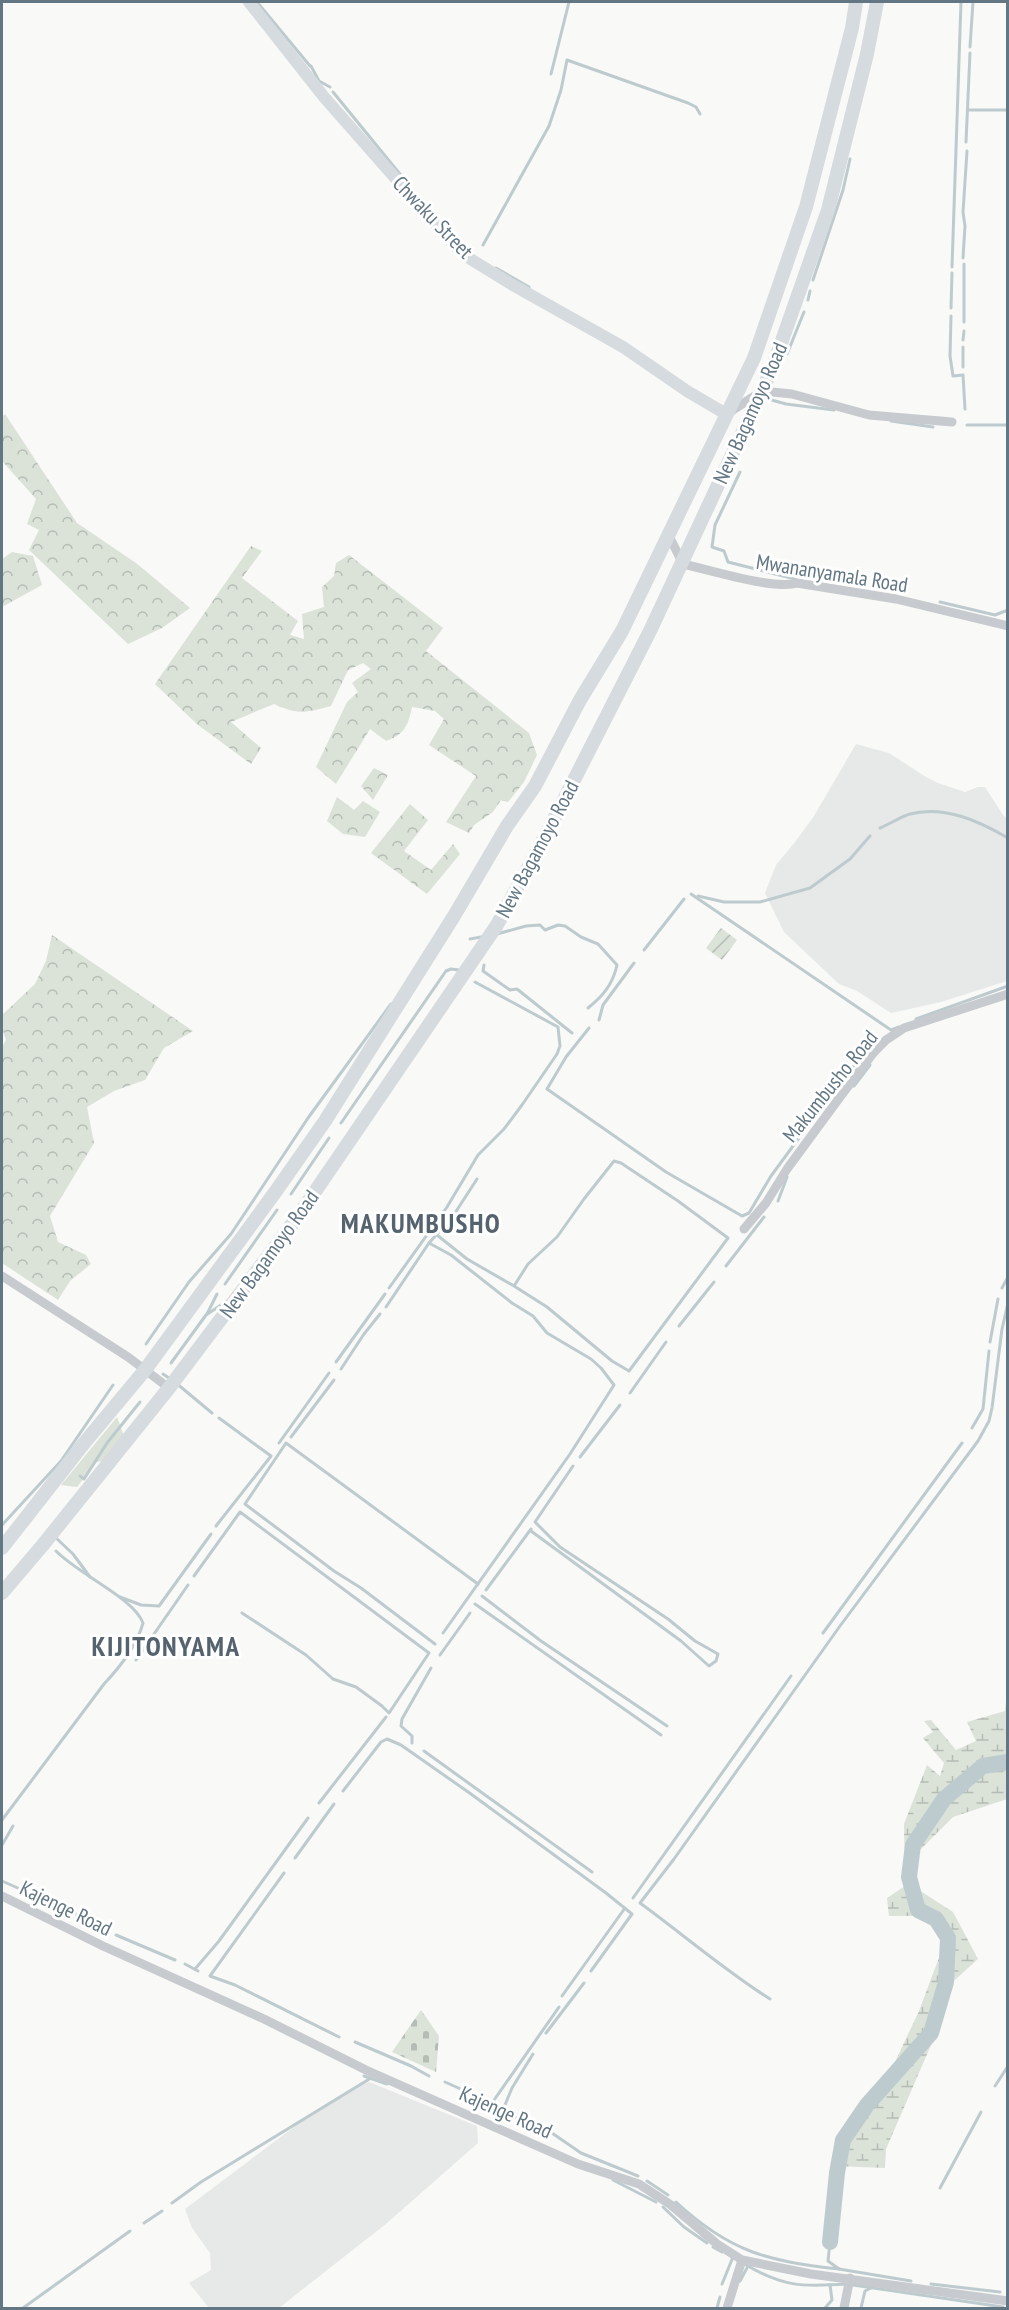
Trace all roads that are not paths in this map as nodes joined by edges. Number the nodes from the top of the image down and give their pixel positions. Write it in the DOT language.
graph roads {
  1 [pos="249,2"];
  2 [pos="856,2"];
  3 [pos="877,2"];
  4 [pos="762,391"];
  5 [pos="726,414"];
  6 [pos="952,422"];
  7 [pos="669,536"];
  8 [pos="683,564"];
  9 [pos="1008,626"];
  10 [pos="1008,994"];
  11 [pos="744,1229"];
  12 [pos="2,1276"];
  13 [pos="146,1370"];
  14 [pos="169,1388"];
  15 [pos="2,1548"];
  16 [pos="2,1593"];
  17 [pos="2,1896"];
  18 [pos="741,2263"];
  19 [pos="850,2278"];
  20 [pos="1008,2301"];
  21 [pos="727,2308"];
  22 [pos="844,2308"];
  1 -- 5 [label="main road, Chwaku Street"];
  2 -- 5 [label="highway, New Bagamoyo Road"];
  3 -- 4 [label="highway, New Bagamoyo Road"];
  4 -- 5 [label="street"];
  4 -- 6 [label="street"];
  4 -- 8 [label="highway, New Bagamoyo Road"];
  5 -- 7 [label="highway, New Bagamoyo Road"];
  7 -- 8 [label="street"];
  7 -- 13 [label="highway, New Bagamoyo Road"];
  8 -- 9 [label="street, Mwananyamala Road"];
  8 -- 14 [label="highway, New Bagamoyo Road"];
  10 -- 11 [label="street, Makumbusho Road"];
  12 -- 13 [label="street"];
  13 -- 14 [label="street"];
  13 -- 15 [label="highway, New Bagamoyo Road"];
  14 -- 16 [label="highway, New Bagamoyo Road"];
  17 -- 18 [label="street, Kajenge Road"];
  18 -- 19 [label="street, Kajenge Road"];
  18 -- 21 [label="street"];
  19 -- 20 [label="street, Kajenge Road"];
  19 -- 22 [label="street"];
}
